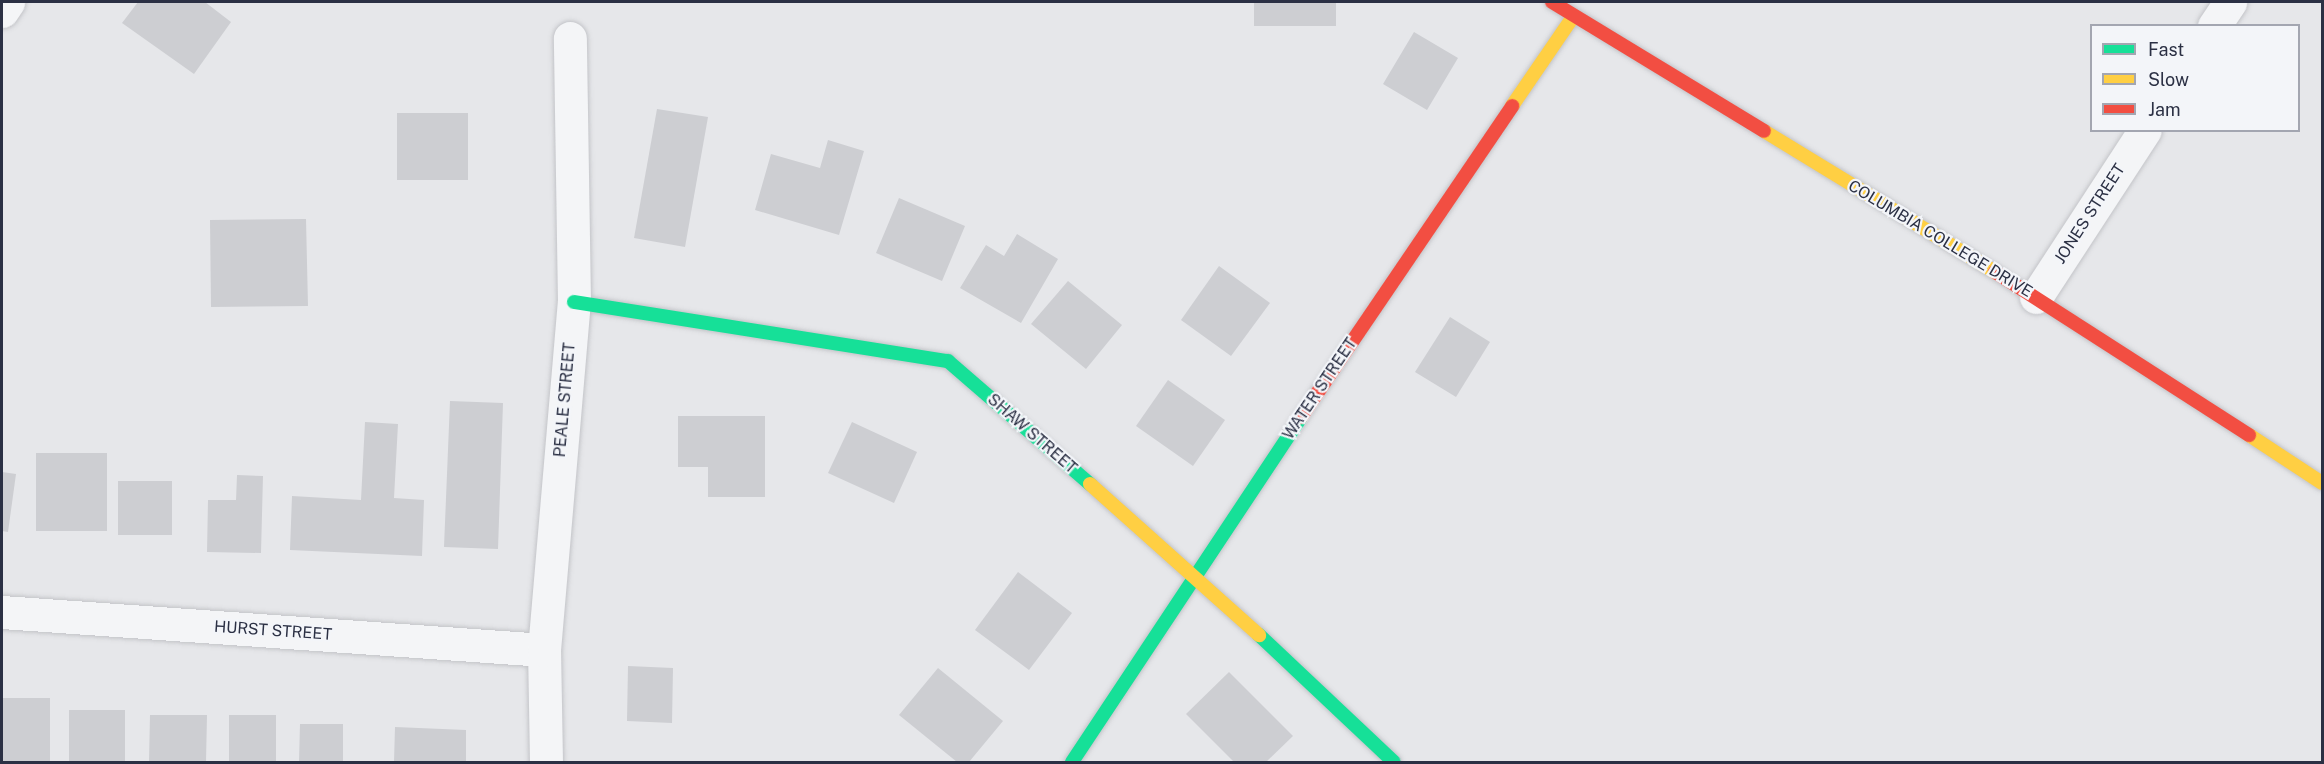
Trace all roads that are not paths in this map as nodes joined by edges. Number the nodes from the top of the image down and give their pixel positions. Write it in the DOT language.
graph roads {
  1 [pos="8,2"];
  2 [pos="1552,2"];
  3 [pos="2230,2"];
  4 [pos="2,11"];
  5 [pos="1573,17"];
  6 [pos="2215,24"];
  7 [pos="570,38"];
  8 [pos="2144,132"];
  9 [pos="2036,297"];
  10 [pos="574,302"];
  11 [pos="2322,483"];
  12 [pos="1194,574"];
  13 [pos="2,612"];
  14 [pos="544,650"];
  15 [pos="546,762"];
  16 [pos="1072,762"];
  17 [pos="1394,762"];
  1 -- 4 [label="street"];
  2 -- 5 [label="street, COLUMBIA COLLEGE DRIVE"];
  3 -- 6 [label="street"];
  5 -- 9 [label="street, COLUMBIA COLLEGE DRIVE"];
  5 -- 12 [label="street, WATER STREET"];
  7 -- 10 [label="street, PEALE STREET"];
  8 -- 9 [label="street, JONES STREET"];
  9 -- 11 [label="street, COLUMBIA COLLEGE DRIVE"];
  10 -- 12 [label="street, SHAW STREET"];
  10 -- 14 [label="street, PEALE STREET"];
  12 -- 16 [label="street, WATER STREET"];
  12 -- 17 [label="street, SHAW STREET"];
  13 -- 14 [label="street, HURST STREET"];
  14 -- 15 [label="street, PEALE STREET"];
}
